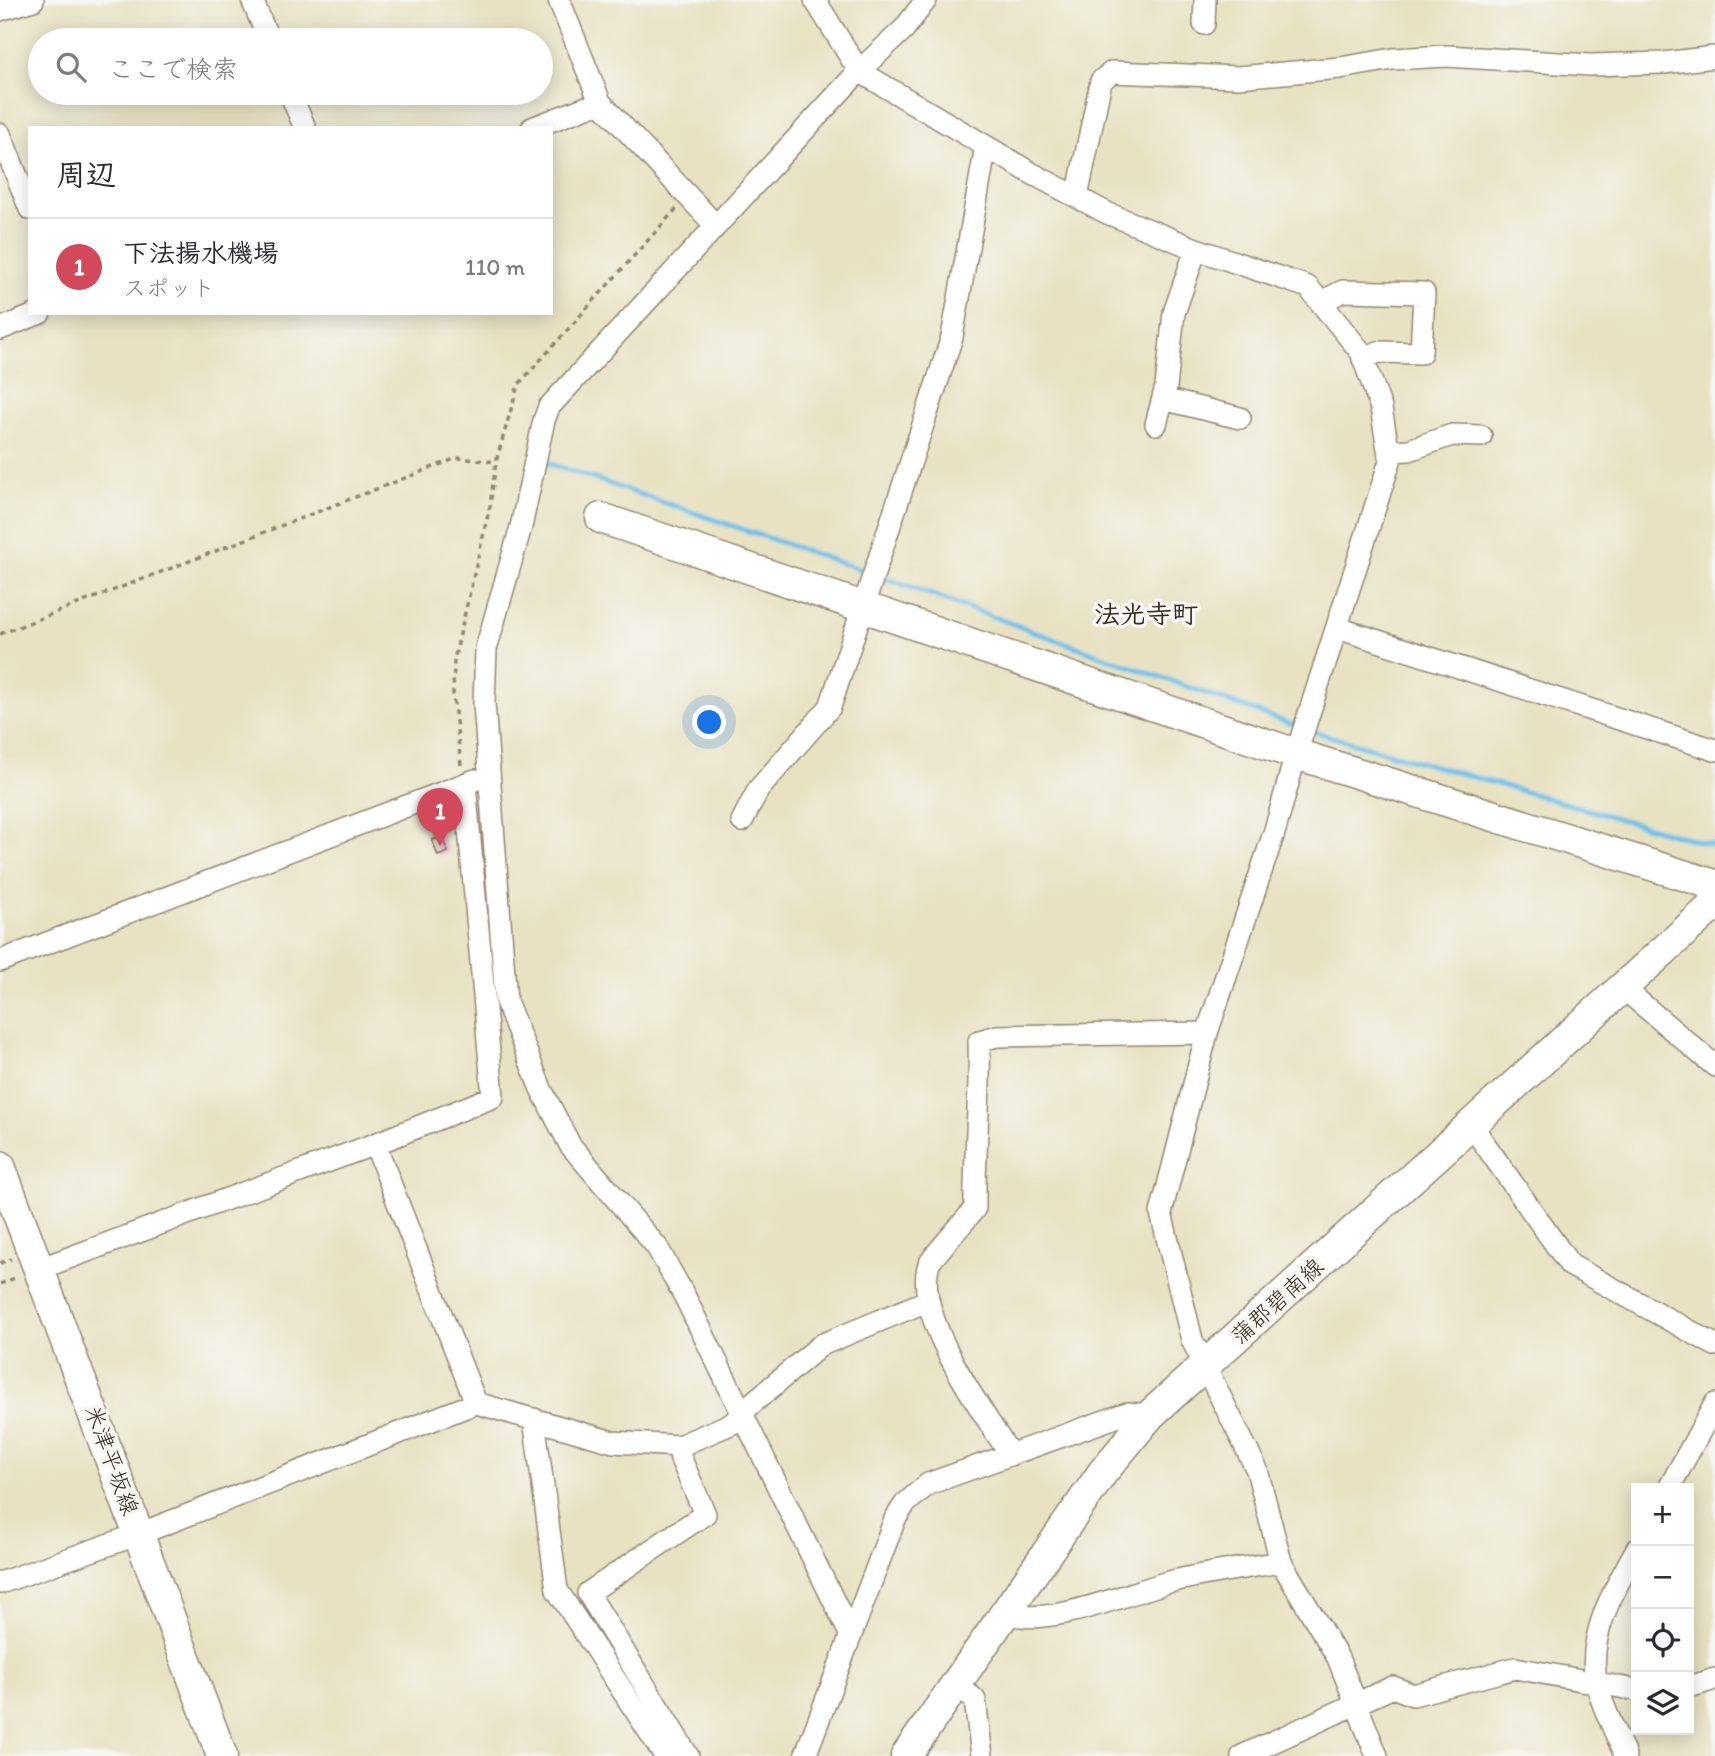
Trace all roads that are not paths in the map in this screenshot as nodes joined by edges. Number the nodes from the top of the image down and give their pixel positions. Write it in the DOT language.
graph roads {
  1 [pos="33,0"];
  2 [pos="252,0"];
  3 [pos="559,0"];
  4 [pos="815,0"];
  5 [pos="926,0"];
  6 [pos="1205,0"];
  7 [pos="0,10"];
  8 [pos="1204,24"];
  9 [pos="263,28"];
  10 [pos="1715,57"];
  11 [pos="859,71"];
  12 [pos="600,102"];
  13 [pos="295,105"];
  14 [pos="304,126"];
  15 [pos="537,126"];
  16 [pos="0,134"];
  17 [pos="986,146"];
  18 [pos="1077,197"];
  19 [pos="28,204"];
  20 [pos="716,226"];
  21 [pos="1196,250"];
  22 [pos="1321,302"];
  23 [pos="35,315"];
  24 [pos="0,329"];
  25 [pos="1363,359"];
  26 [pos="1163,399"];
  27 [pos="1240,418"];
  28 [pos="1156,424"];
  29 [pos="1480,436"];
  30 [pos="1389,451"];
  31 [pos="601,518"];
  32 [pos="862,605"];
  33 [pos="1338,628"];
  34 [pos="1715,750"];
  35 [pos="1296,754"];
  36 [pos="490,775"];
  37 [pos="464,784"];
  38 [pos="742,821"];
  39 [pos="1715,885"];
  40 [pos="1715,904"];
  41 [pos="0,961"];
  42 [pos="1623,988"];
  43 [pos="1207,1033"];
  44 [pos="1715,1066"];
  45 [pos="1472,1126"];
  46 [pos="375,1144"];
  47 [pos="0,1166"];
  48 [pos="39,1269"];
  49 [pos="927,1301"];
  50 [pos="1715,1345"];
  51 [pos="1205,1367"];
  52 [pos="476,1403"];
  53 [pos="1715,1404"];
  54 [pos="740,1414"];
  55 [pos="1150,1415"];
  56 [pos="534,1419"];
  57 [pos="679,1446"];
  58 [pos="1009,1453"];
  59 [pos="1673,1483"];
  60 [pos="139,1534"];
  61 [pos="1631,1559"];
  62 [pos="1281,1562"];
  63 [pos="0,1583"];
  64 [pos="1006,1613"];
  65 [pos="850,1634"];
  66 [pos="1715,1679"];
  67 [pos="956,1683"];
  68 [pos="1597,1683"];
  69 [pos="1694,1685"];
  70 [pos="1631,1689"];
  71 [pos="1358,1703"];
  72 [pos="222,1756"];
  73 [pos="665,1756"];
  74 [pos="688,1756"];
  75 [pos="804,1756"];
  76 [pos="906,1756"];
  77 [pos="982,1756"];
  78 [pos="1242,1756"];
  79 [pos="1377,1756"];
  80 [pos="1625,1756"];
  1 -- 7 [label="street"];
  2 -- 9 [label="street"];
  3 -- 12 [label="street"];
  4 -- 11 [label="street"];
  5 -- 11 [label="street"];
  6 -- 8 [label="street"];
  10 -- 18 [label="street"];
  11 -- 17 [label="street"];
  11 -- 20 [label="street"];
  12 -- 15 [label="street"];
  12 -- 20 [label="street"];
  13 -- 14 [label="street"];
  16 -- 19 [label="street"];
  17 -- 18 [label="street"];
  17 -- 32 [label="street"];
  18 -- 21 [label="street"];
  20 -- 36 [label="street"];
  21 -- 22 [label="street"];
  21 -- 26 [label="street"];
  22 -- 25 [label="street"];
  22 -- 25 [label="street"];
  23 -- 24 [label="street"];
  25 -- 30 [label="street"];
  26 -- 27 [label="street"];
  26 -- 28 [label="street"];
  29 -- 30 [label="street"];
  30 -- 33 [label="street"];
  31 -- 32 [label="main road"];
  32 -- 35 [label="main road"];
  32 -- 38 [label="street"];
  33 -- 34 [label="street"];
  33 -- 35 [label="street"];
  35 -- 39 [label="main road"];
  35 -- 43 [label="street"];
  36 -- 37 [label="street"];
  36 -- 54 [label="street"];
  37 -- 41 [label="street"];
  37 -- 46 [label="street"];
  40 -- 42 [label="main road, 蒲郡碧南線"];
  42 -- 44 [label="street"];
  42 -- 45 [label="main road, 蒲郡碧南線"];
  43 -- 49 [label="street"];
  43 -- 51 [label="street"];
  45 -- 50 [label="street"];
  45 -- 51 [label="main road, 蒲郡碧南線"];
  46 -- 48 [label="street"];
  46 -- 52 [label="street"];
  47 -- 48 [label="main road, 米津平坂線"];
  48 -- 60 [label="main road, 米津平坂線"];
  49 -- 54 [label="street"];
  49 -- 58 [label="street"];
  51 -- 55 [label="main road, 蒲郡碧南線"];
  51 -- 62 [label="street"];
  52 -- 56 [label="street"];
  52 -- 60 [label="street"];
  53 -- 59 [label="street"];
  54 -- 57 [label="street"];
  54 -- 65 [label="street"];
  55 -- 58 [label="street"];
  55 -- 64 [label="main road, 蒲郡碧南線"];
  56 -- 57 [label="street"];
  56 -- 73 [label="street"];
  57 -- 74 [label="street"];
  58 -- 65 [label="street"];
  60 -- 63 [label="street"];
  60 -- 72 [label="main road, 米津平坂線"];
  61 -- 68 [label="street"];
  62 -- 64 [label="street"];
  62 -- 71 [label="street"];
  64 -- 67 [label="main road, 蒲郡碧南線"];
  65 -- 75 [label="street"];
  66 -- 69 [label="street"];
  67 -- 76 [label="main road, 蒲郡碧南線"];
  67 -- 77 [label="street"];
  68 -- 70 [label="street"];
  68 -- 71 [label="street"];
  68 -- 80 [label="street"];
  71 -- 78 [label="street"];
  71 -- 79 [label="street"];
}
